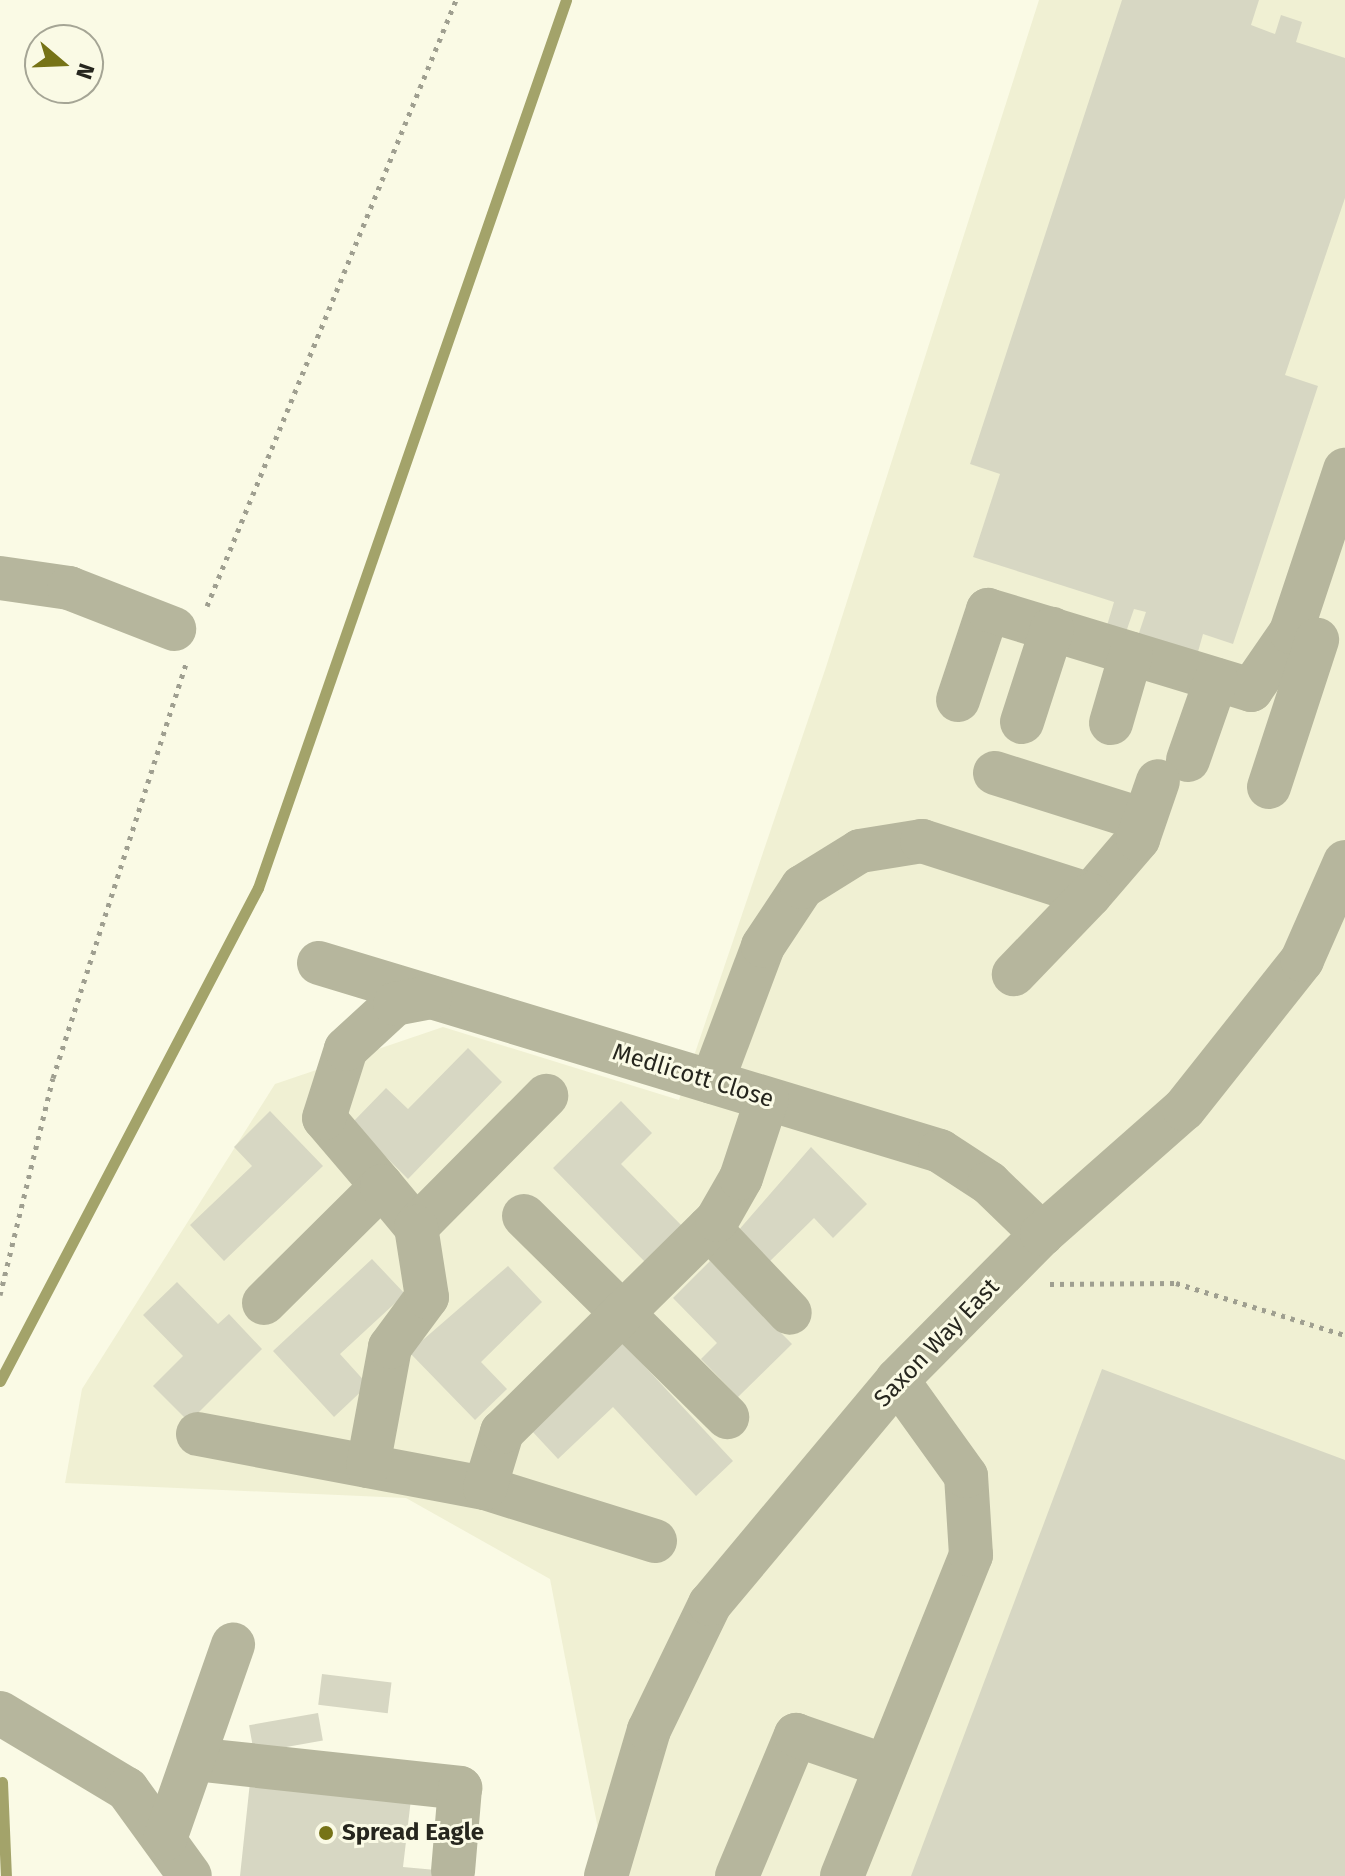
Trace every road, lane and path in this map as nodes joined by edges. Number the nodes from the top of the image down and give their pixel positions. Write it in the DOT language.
graph roads {
  1 [pos="1345,470"];
  2 [pos="0,578"];
  3 [pos="174,629"];
  4 [pos="1052,629"];
  5 [pos="1318,639"];
  6 [pos="1131,654"];
  7 [pos="1216,680"];
  8 [pos="958,700"];
  9 [pos="1022,722"];
  10 [pos="1111,723"];
  11 [pos="995,773"];
  12 [pos="1163,787"];
  13 [pos="1269,787"];
  14 [pos="1345,862"];
  15 [pos="1090,895"];
  16 [pos="319,963"];
  17 [pos="1014,974"];
  18 [pos="430,997"];
  19 [pos="712,1082"];
  20 [pos="546,1096"];
  21 [pos="767,1099"];
  22 [pos="382,1186"];
  23 [pos="524,1216"];
  24 [pos="416,1227"];
  25 [pos="709,1228"];
  26 [pos="1042,1234"];
  27 [pos="1011,1266"];
  28 [pos="264,1303"];
  29 [pos="790,1313"];
  30 [pos="620,1315"];
  31 [pos="1345,1335"];
  32 [pos="897,1380"];
  33 [pos="727,1417"];
  34 [pos="198,1434"];
  35 [pos="368,1466"];
  36 [pos="485,1488"];
  37 [pos="655,1541"];
  38 [pos="233,1645"];
  39 [pos="0,1713"];
  40 [pos="194,1759"];
  41 [pos="886,1766"];
  42 [pos="165,1839"];
  43 [pos="453,1871"];
  44 [pos="190,1876"];
  45 [pos="606,1876"];
  46 [pos="737,1876"];
  47 [pos="842,1876"];
  1 -- 5 [label="street"];
  2 -- 3 [label="street"];
  4 -- 6 [label="street"];
  4 -- 8 [label="street"];
  4 -- 9 [label="street"];
  5 -- 7 [label="street"];
  5 -- 13 [label="street"];
  6 -- 7 [label="street"];
  6 -- 10 [label="street"];
  7 -- 12 [label="street"];
  11 -- 12 [label="street"];
  12 -- 15 [label="street"];
  14 -- 26 [label="street, Saxon Way East"];
  15 -- 17 [label="street"];
  15 -- 19 [label="street"];
  16 -- 18 [label="street, Medlicott Close"];
  18 -- 19 [label="street, Medlicott Close"];
  18 -- 22 [label="street"];
  19 -- 21 [label="street, Medlicott Close"];
  20 -- 24 [label="street"];
  21 -- 25 [label="street"];
  21 -- 26 [label="street, Medlicott Close"];
  22 -- 24 [label="street"];
  22 -- 28 [label="street"];
  23 -- 30 [label="street"];
  24 -- 35 [label="street"];
  25 -- 29 [label="street"];
  25 -- 30 [label="street"];
  26 -- 27 [label="street, Saxon Way East"];
  27 -- 31 [label="path"];
  27 -- 32 [label="street, Saxon Way East"];
  30 -- 33 [label="street"];
  30 -- 36 [label="street"];
  32 -- 41 [label="street"];
  32 -- 45 [label="street, Saxon Way East"];
  34 -- 35 [label="street"];
  35 -- 36 [label="street"];
  36 -- 37 [label="street"];
  38 -- 40 [label="street"];
  39 -- 42 [label="street"];
  40 -- 42 [label="street"];
  40 -- 43 [label="street"];
  41 -- 46 [label="street"];
  41 -- 47 [label="street"];
  42 -- 44 [label="street"];
}
